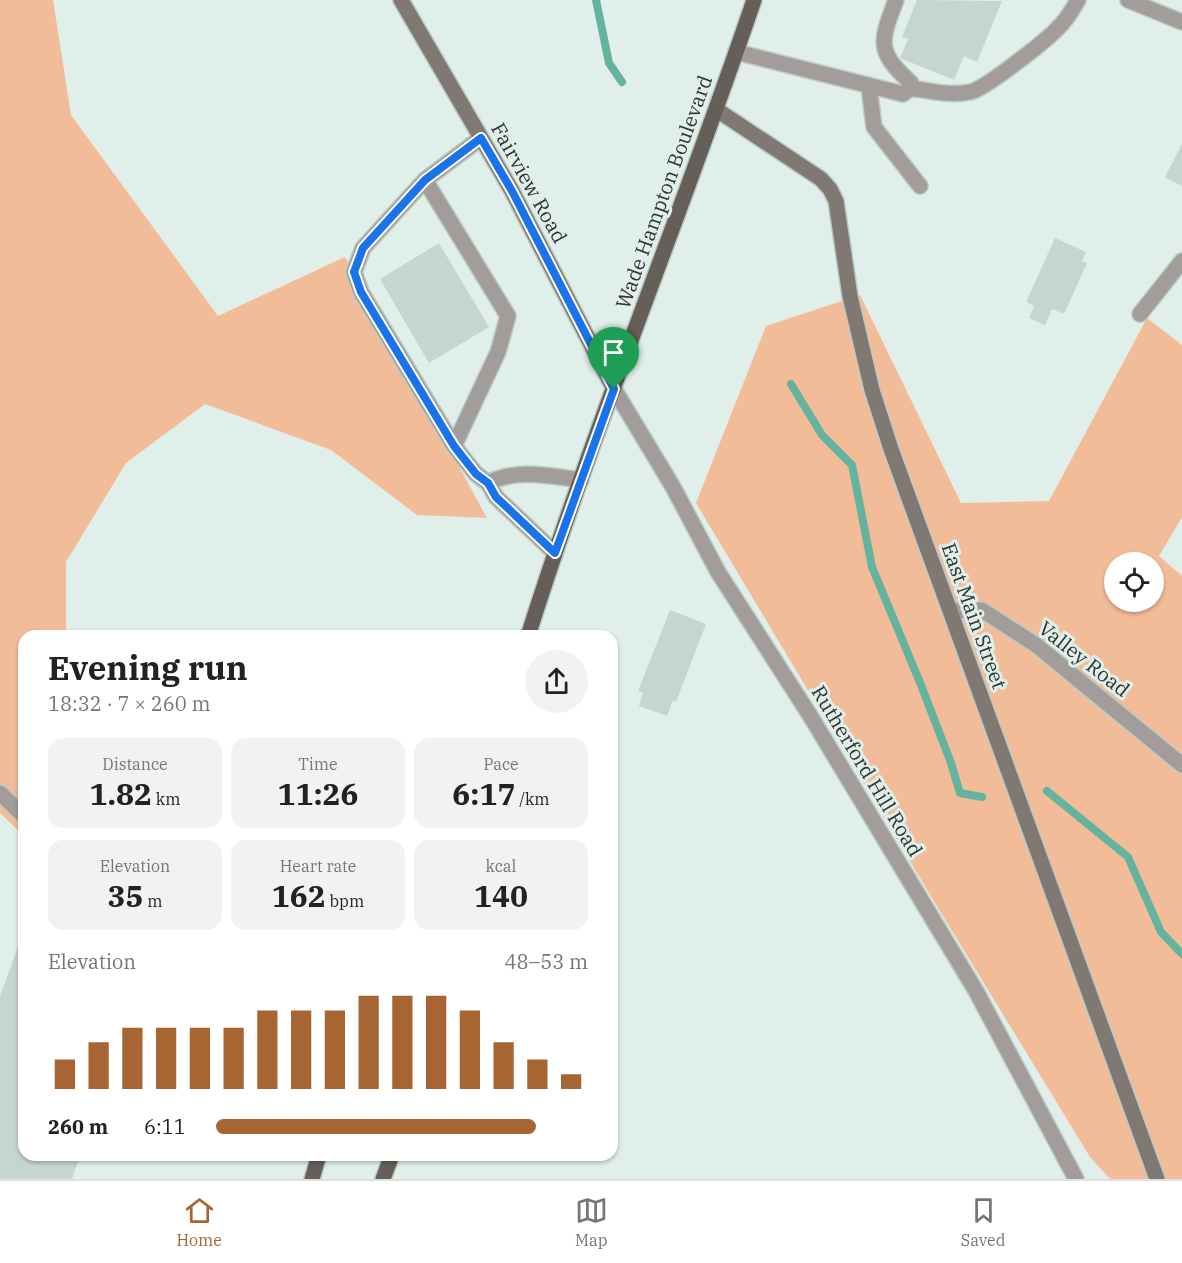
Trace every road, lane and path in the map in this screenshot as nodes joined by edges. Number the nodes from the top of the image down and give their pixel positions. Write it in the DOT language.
graph roads {
  1 [pos="401,0"];
  2 [pos="754,0"];
  3 [pos="896,0"];
  4 [pos="1078,0"];
  5 [pos="1128,0"];
  6 [pos="1182,22"];
  7 [pos="736,52"];
  8 [pos="869,87"];
  9 [pos="910,88"];
  10 [pos="717,110"];
  11 [pos="481,138"];
  12 [pos="425,180"];
  13 [pos="920,186"];
  14 [pos="1182,261"];
  15 [pos="1140,314"];
  16 [pos="614,389"];
  17 [pos="454,446"];
  18 [pos="581,480"];
  19 [pos="488,483"];
  20 [pos="555,553"];
  21 [pos="951,611"];
  22 [pos="530,630"];
  23 [pos="1182,765"];
  24 [pos="0,793"];
  25 [pos="18,810"];
  26 [pos="318,1161"];
  27 [pos="390,1161"];
  28 [pos="312,1179"];
  29 [pos="383,1179"];
  30 [pos="1076,1179"];
  31 [pos="1157,1179"];
  1 -- 11 [label="street, Fairview Road"];
  2 -- 7 [label="main road, Wade Hampton Boulevard"];
  3 -- 9 [label="street"];
  4 -- 9 [label="street"];
  5 -- 6 [label="street"];
  7 -- 8 [label="street"];
  7 -- 10 [label="main road, Wade Hampton Boulevard"];
  8 -- 9 [label="street"];
  8 -- 13 [label="street"];
  10 -- 16 [label="main road, Wade Hampton Boulevard"];
  10 -- 21 [label="street, East Main Street"];
  11 -- 12 [label="street"];
  11 -- 16 [label="street, Fairview Road"];
  12 -- 17 [label="street"];
  12 -- 17 [label="street"];
  14 -- 15 [label="street"];
  16 -- 18 [label="main road, Wade Hampton Boulevard"];
  16 -- 30 [label="street, Rutherford Hill Road"];
  17 -- 19 [label="street"];
  18 -- 19 [label="street"];
  18 -- 20 [label="main road, Wade Hampton Boulevard"];
  19 -- 20 [label="street"];
  20 -- 22 [label="main road, Wade Hampton Boulevard"];
  21 -- 23 [label="street, Valley Road"];
  21 -- 31 [label="street, East Main Street"];
  24 -- 25 [label="street"];
  26 -- 28 [label="main road"];
  27 -- 29 [label="main road"];
}
